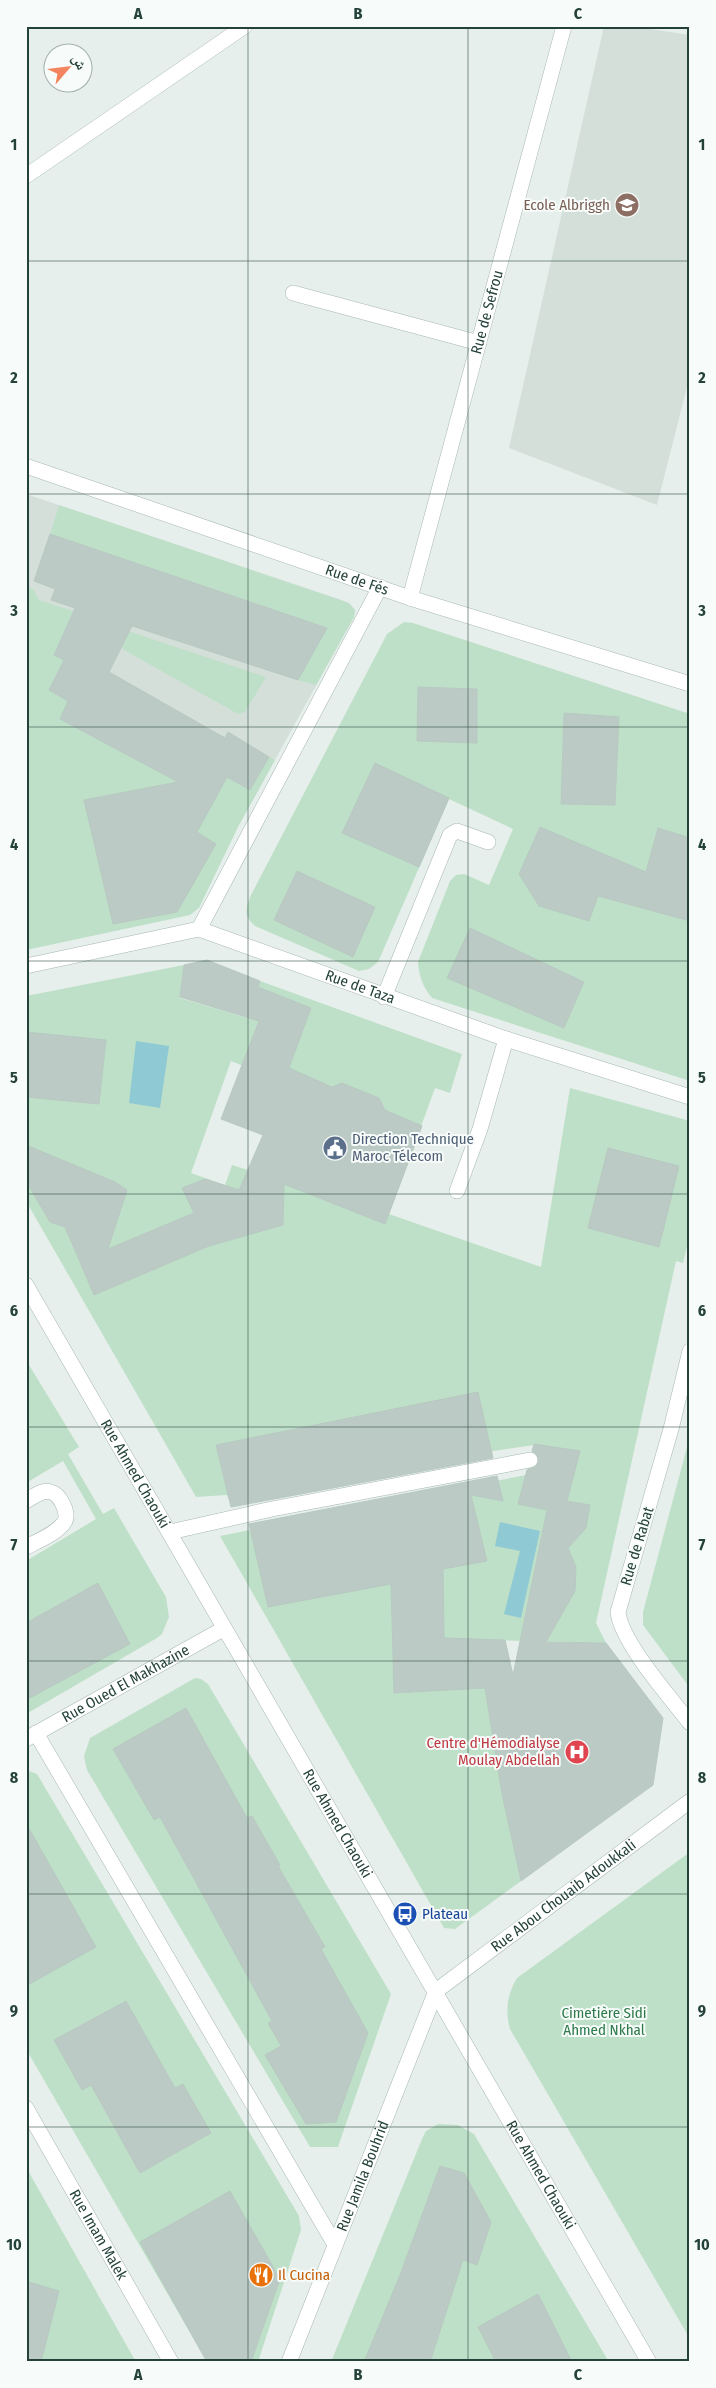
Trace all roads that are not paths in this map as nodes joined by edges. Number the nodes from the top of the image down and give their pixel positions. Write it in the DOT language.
graph roads {
  1 [pos="245,26"];
  2 [pos="564,26"];
  3 [pos="26,176"];
  4 [pos="293,293"];
  5 [pos="479,343"];
  6 [pos="26,466"];
  7 [pos="380,587"];
  8 [pos="410,598"];
  9 [pos="690,684"];
  10 [pos="488,842"];
  11 [pos="199,929"];
  12 [pos="26,966"];
  13 [pos="384,997"];
  14 [pos="506,1039"];
  15 [pos="690,1097"];
  16 [pos="457,1191"];
  17 [pos="26,1285"];
  18 [pos="690,1351"];
  19 [pos="530,1460"];
  20 [pos="26,1501"];
  21 [pos="170,1532"];
  22 [pos="26,1547"];
  23 [pos="223,1629"];
  24 [pos="690,1723"];
  25 [pos="31,1736"];
  26 [pos="690,1800"];
  27 [pos="436,1991"];
  28 [pos="26,2108"];
  29 [pos="334,2243"];
  30 [pos="171,2362"];
  31 [pos="289,2362"];
  32 [pos="649,2362"];
  1 -- 3 [label="street"];
  2 -- 5 [label="street, Rue de Sefrou"];
  4 -- 5 [label="street"];
  5 -- 8 [label="street, Rue de Sefrou"];
  6 -- 7 [label="street, Rue de Fés"];
  7 -- 8 [label="street, Rue de Fés"];
  7 -- 11 [label="street"];
  8 -- 9 [label="street, Rue de Fés"];
  10 -- 13 [label="street"];
  11 -- 12 [label="street"];
  11 -- 13 [label="street, Rue de Taza"];
  13 -- 14 [label="street, Rue de Taza"];
  14 -- 15 [label="street, Rue de Taza"];
  14 -- 16 [label="street"];
  17 -- 21 [label="street, Rue Ahmed Chaouki"];
  18 -- 24 [label="street, Rue de Rabat"];
  19 -- 21 [label="street"];
  20 -- 22 [label="street"];
  21 -- 23 [label="street, Rue Ahmed Chaouki"];
  23 -- 25 [label="street, Rue Oued El Makhazine"];
  23 -- 27 [label="street, Rue Ahmed Chaouki"];
  25 -- 29 [label="street"];
  26 -- 27 [label="street, Rue Abou Chouaib Adoukkali"];
  27 -- 29 [label="street, Rue Jamila Bouhrid"];
  27 -- 32 [label="street, Rue Ahmed Chaouki"];
  28 -- 30 [label="street, Rue Imam Malek"];
  29 -- 31 [label="street, Rue Jamila Bouhrid"];
}
